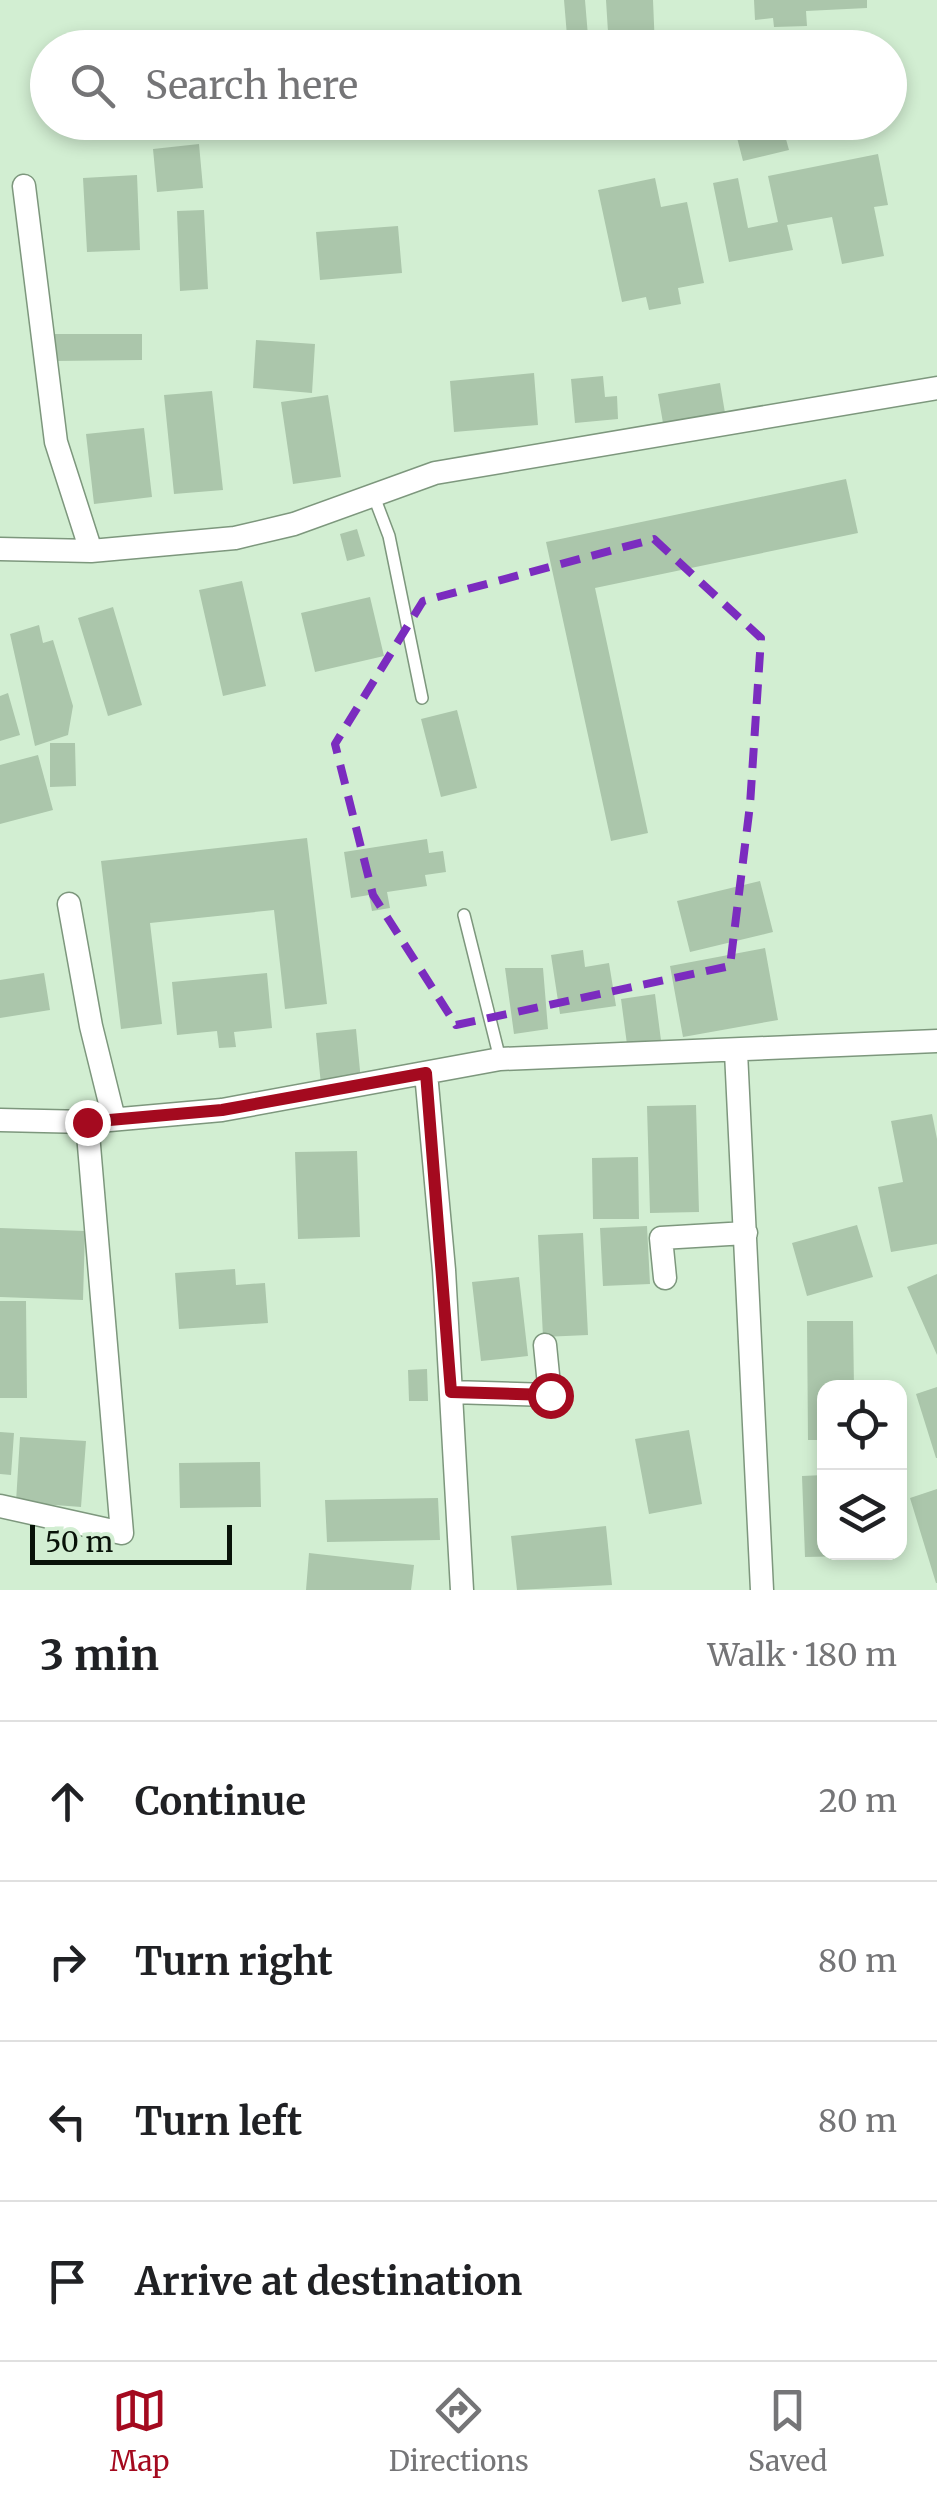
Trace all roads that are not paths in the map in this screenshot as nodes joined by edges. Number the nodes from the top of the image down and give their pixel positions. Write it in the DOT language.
graph roads {
  1 [pos="24,186"];
  2 [pos="937,388"];
  3 [pos="373,493"];
  4 [pos="0,549"];
  5 [pos="92,551"];
  6 [pos="422,698"];
  7 [pos="69,904"];
  8 [pos="464,915"];
  9 [pos="937,1042"];
  10 [pos="736,1052"];
  11 [pos="500,1059"];
  12 [pos="426,1073"];
  13 [pos="0,1120"];
  14 [pos="114,1120"];
  15 [pos="87,1122"];
  16 [pos="746,1234"];
  17 [pos="665,1278"];
  18 [pos="545,1345"];
  19 [pos="451,1392"];
  20 [pos="0,1506"];
  21 [pos="462,1590"];
  22 [pos="762,1590"];
  1 -- 5 [label="street"];
  2 -- 3 [label="street"];
  3 -- 5 [label="street"];
  3 -- 6 [label="lane"];
  4 -- 5 [label="street"];
  7 -- 14 [label="street"];
  8 -- 11 [label="lane"];
  9 -- 10 [label="street"];
  10 -- 11 [label="street"];
  10 -- 16 [label="street"];
  11 -- 12 [label="street"];
  12 -- 14 [label="street"];
  12 -- 19 [label="street"];
  13 -- 15 [label="street"];
  14 -- 15 [label="street"];
  15 -- 20 [label="street"];
  16 -- 17 [label="street"];
  16 -- 22 [label="street"];
  18 -- 19 [label="street"];
  19 -- 21 [label="street"];
}
